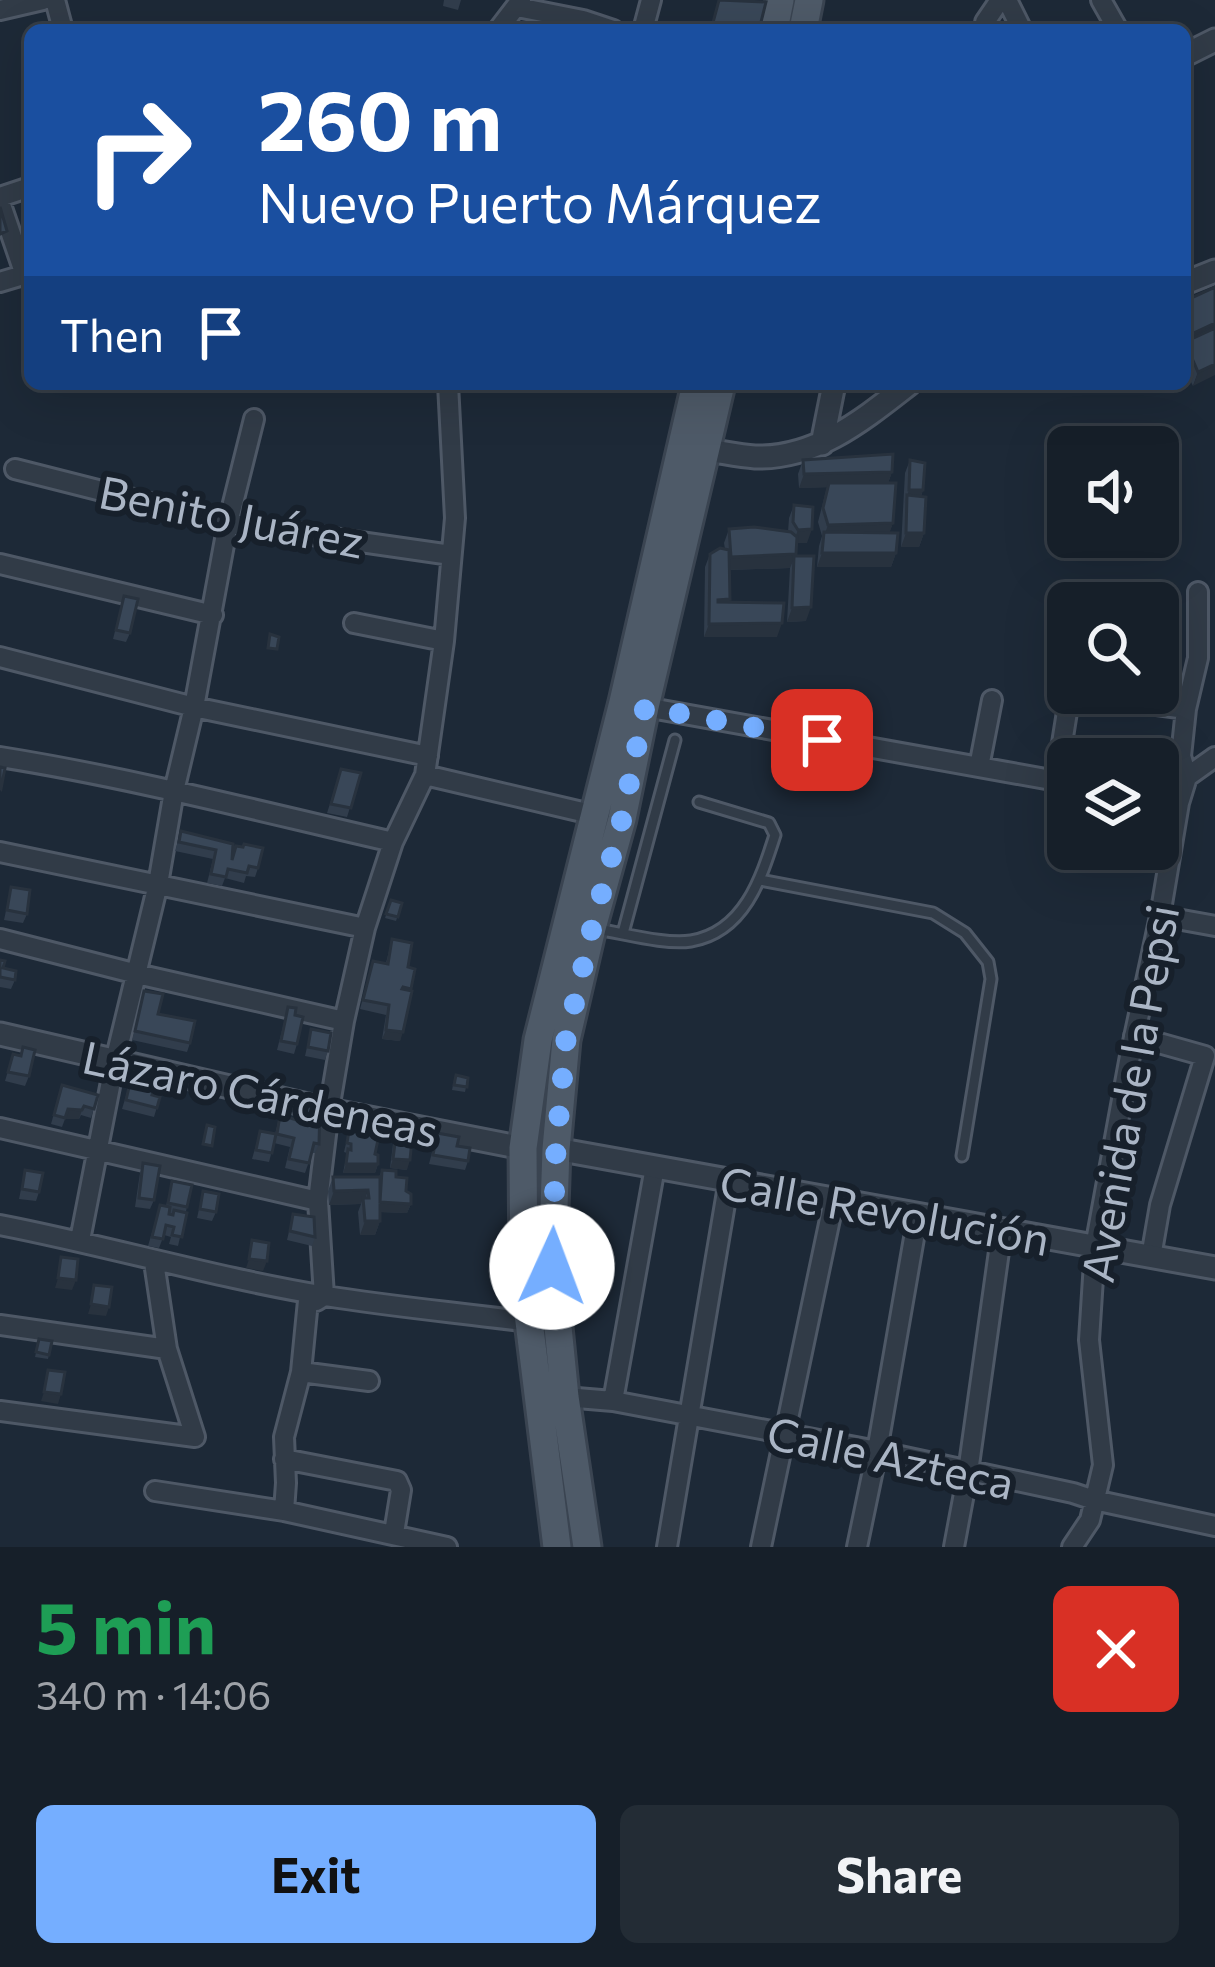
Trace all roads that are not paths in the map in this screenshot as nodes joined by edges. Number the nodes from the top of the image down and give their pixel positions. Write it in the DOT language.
graph roads {
  1 [pos="43,0"];
  2 [pos="1003,0"];
  3 [pos="519,3"];
  4 [pos="0,10"];
  5 [pos="563,24"];
  6 [pos="595,24"];
  7 [pos="985,24"];
  8 [pos="0,199"];
  9 [pos="24,266"];
  10 [pos="448,390"];
  11 [pos="694,390"];
  12 [pos="720,390"];
  13 [pos="833,390"];
  14 [pos="901,390"];
  15 [pos="254,419"];
  16 [pos="822,444"];
  17 [pos="706,450"];
  18 [pos="15,469"];
  19 [pos="228,523"];
  20 [pos="451,555"];
  21 [pos="0,564"];
  22 [pos="1198,592"];
  23 [pos="213,615"];
  24 [pos="1207,618"];
  25 [pos="354,623"];
  26 [pos="444,641"];
  27 [pos="0,657"];
  28 [pos="992,700"];
  29 [pos="194,707"];
  30 [pos="645,707"];
  31 [pos="1186,709"];
  32 [pos="1066,738"];
  33 [pos="675,740"];
  34 [pos="0,757"];
  35 [pos="1215,757"];
  36 [pos="426,765"];
  37 [pos="980,767"];
  38 [pos="1187,777"];
  39 [pos="1047,779"];
  40 [pos="174,791"];
  41 [pos="699,802"];
  42 [pos="1179,803"];
  43 [pos="595,814"];
  44 [pos="393,842"];
  45 [pos="0,852"];
  46 [pos="1168,870"];
  47 [pos="760,880"];
  48 [pos="158,884"];
  49 [pos="1160,916"];
  50 [pos="580,924"];
  51 [pos="1215,926"];
  52 [pos="365,928"];
  53 [pos="623,934"];
  54 [pos="0,939"];
  55 [pos="137,974"];
  56 [pos="344,1021"];
  57 [pos="0,1034"];
  58 [pos="1134,1036"];
  59 [pos="1210,1058"];
  60 [pos="115,1061"];
  61 [pos="328,1110"];
  62 [pos="0,1128"];
  63 [pos="524,1148"];
  64 [pos="556,1149"];
  65 [pos="96,1151"];
  66 [pos="962,1156"];
  67 [pos="655,1167"];
  68 [pos="729,1180"];
  69 [pos="834,1200"];
  70 [pos="318,1202"];
  71 [pos="918,1215"];
  72 [pos="0,1225"];
  73 [pos="1002,1230"];
  74 [pos="80,1240"];
  75 [pos="1094,1247"];
  76 [pos="1151,1257"];
  77 [pos="154,1262"];
  78 [pos="1215,1268"];
  79 [pos="324,1296"];
  80 [pos="529,1322"];
  81 [pos="0,1325"];
  82 [pos="167,1349"];
  83 [pos="301,1372"];
  84 [pos="369,1381"];
  85 [pos="565,1397"];
  86 [pos="613,1401"];
  87 [pos="0,1411"];
  88 [pos="688,1416"];
  89 [pos="784,1433"];
  90 [pos="877,1451"];
  91 [pos="284,1459"];
  92 [pos="968,1472"];
  93 [pos="154,1491"];
  94 [pos="1094,1500"];
  95 [pos="284,1511"];
  96 [pos="1215,1526"];
  97 [pos="394,1533"];
  98 [pos="447,1547"];
  99 [pos="557,1547"];
  100 [pos="586,1547"];
  101 [pos="667,1547"];
  102 [pos="761,1547"];
  103 [pos="856,1547"];
  104 [pos="954,1547"];
  105 [pos="1072,1547"];
  1 -- 4 [label="street"];
  2 -- 7 [label="street"];
  3 -- 5 [label="street"];
  5 -- 6 [label="street"];
  8 -- 9 [label="street"];
  10 -- 20 [label="street"];
  11 -- 43 [label="main road"];
  12 -- 17 [label="main road"];
  13 -- 16 [label="street"];
  14 -- 16 [label="street"];
  15 -- 19 [label="street"];
  16 -- 17 [label="street"];
  17 -- 30 [label="main road"];
  18 -- 19 [label="street, Benito Juárez"];
  19 -- 20 [label="street, Benito Juárez"];
  19 -- 23 [label="street"];
  20 -- 26 [label="street"];
  21 -- 23 [label="street"];
  22 -- 24 [label="street, Avenida de la Pepsi"];
  23 -- 29 [label="street"];
  24 -- 31 [label="street, Avenida de la Pepsi"];
  25 -- 26 [label="street"];
  26 -- 36 [label="street"];
  27 -- 29 [label="street"];
  28 -- 37 [label="street"];
  29 -- 36 [label="street"];
  29 -- 40 [label="street"];
  30 -- 37 [label="street"];
  30 -- 50 [label="main road"];
  31 -- 32 [label="street"];
  31 -- 38 [label="street, Avenida de la Pepsi"];
  33 -- 53 [label="lane"];
  34 -- 40 [label="street"];
  35 -- 38 [label="street"];
  36 -- 43 [label="street"];
  36 -- 44 [label="street"];
  37 -- 39 [label="street"];
  38 -- 42 [label="street, Avenida de la Pepsi"];
  40 -- 44 [label="street"];
  40 -- 48 [label="street"];
  41 -- 47 [label="lane"];
  43 -- 50 [label="main road"];
  44 -- 52 [label="street"];
  45 -- 48 [label="street"];
  46 -- 49 [label="street, Avenida de la Pepsi"];
  47 -- 53 [label="lane"];
  47 -- 66 [label="lane"];
  48 -- 52 [label="street"];
  48 -- 55 [label="street"];
  49 -- 51 [label="street"];
  49 -- 58 [label="street, Avenida de la Pepsi"];
  50 -- 53 [label="lane"];
  50 -- 63 [label="main road"];
  50 -- 64 [label="main road"];
  52 -- 56 [label="street"];
  54 -- 55 [label="street"];
  55 -- 56 [label="street"];
  55 -- 60 [label="street"];
  56 -- 61 [label="street"];
  57 -- 60 [label="street, Lázaro Cárdeneas"];
  58 -- 59 [label="street"];
  58 -- 75 [label="street, Avenida de la Pepsi"];
  59 -- 76 [label="street"];
  60 -- 61 [label="street, Lázaro Cárdeneas"];
  60 -- 65 [label="street"];
  61 -- 63 [label="street, Lázaro Cárdeneas"];
  61 -- 70 [label="street"];
  62 -- 65 [label="street"];
  63 -- 80 [label="main road"];
  64 -- 67 [label="street, Calle Revolución"];
  64 -- 85 [label="main road"];
  65 -- 70 [label="street"];
  65 -- 74 [label="street"];
  67 -- 68 [label="street, Calle Revolución"];
  67 -- 86 [label="street"];
  68 -- 69 [label="street, Calle Revolución"];
  68 -- 88 [label="street"];
  69 -- 71 [label="street, Calle Revolución"];
  69 -- 89 [label="street"];
  70 -- 79 [label="street"];
  71 -- 73 [label="street, Calle Revolución"];
  71 -- 90 [label="street"];
  72 -- 74 [label="street"];
  73 -- 75 [label="street, Calle Revolución"];
  73 -- 92 [label="street"];
  74 -- 77 [label="street"];
  75 -- 76 [label="street, Calle Revolución"];
  75 -- 94 [label="street, Avenida de la Pepsi"];
  76 -- 78 [label="street, Calle Revolución"];
  77 -- 79 [label="street"];
  77 -- 82 [label="street"];
  79 -- 80 [label="street"];
  79 -- 83 [label="street"];
  80 -- 99 [label="main road"];
  81 -- 82 [label="street"];
  82 -- 87 [label="street"];
  83 -- 84 [label="street"];
  83 -- 91 [label="street"];
  85 -- 86 [label="street, Calle Azteca"];
  85 -- 100 [label="main road"];
  86 -- 88 [label="street, Calle Azteca"];
  88 -- 89 [label="street, Calle Azteca"];
  88 -- 101 [label="street"];
  89 -- 90 [label="street, Calle Azteca"];
  89 -- 102 [label="street"];
  90 -- 92 [label="street, Calle Azteca"];
  90 -- 103 [label="street"];
  91 -- 95 [label="street"];
  91 -- 97 [label="street"];
  92 -- 94 [label="street, Calle Azteca"];
  92 -- 104 [label="street"];
  93 -- 95 [label="street"];
  94 -- 96 [label="street, Calle Azteca"];
  94 -- 105 [label="street, Avenida de la Pepsi"];
  95 -- 97 [label="street"];
  97 -- 98 [label="street"];
}
